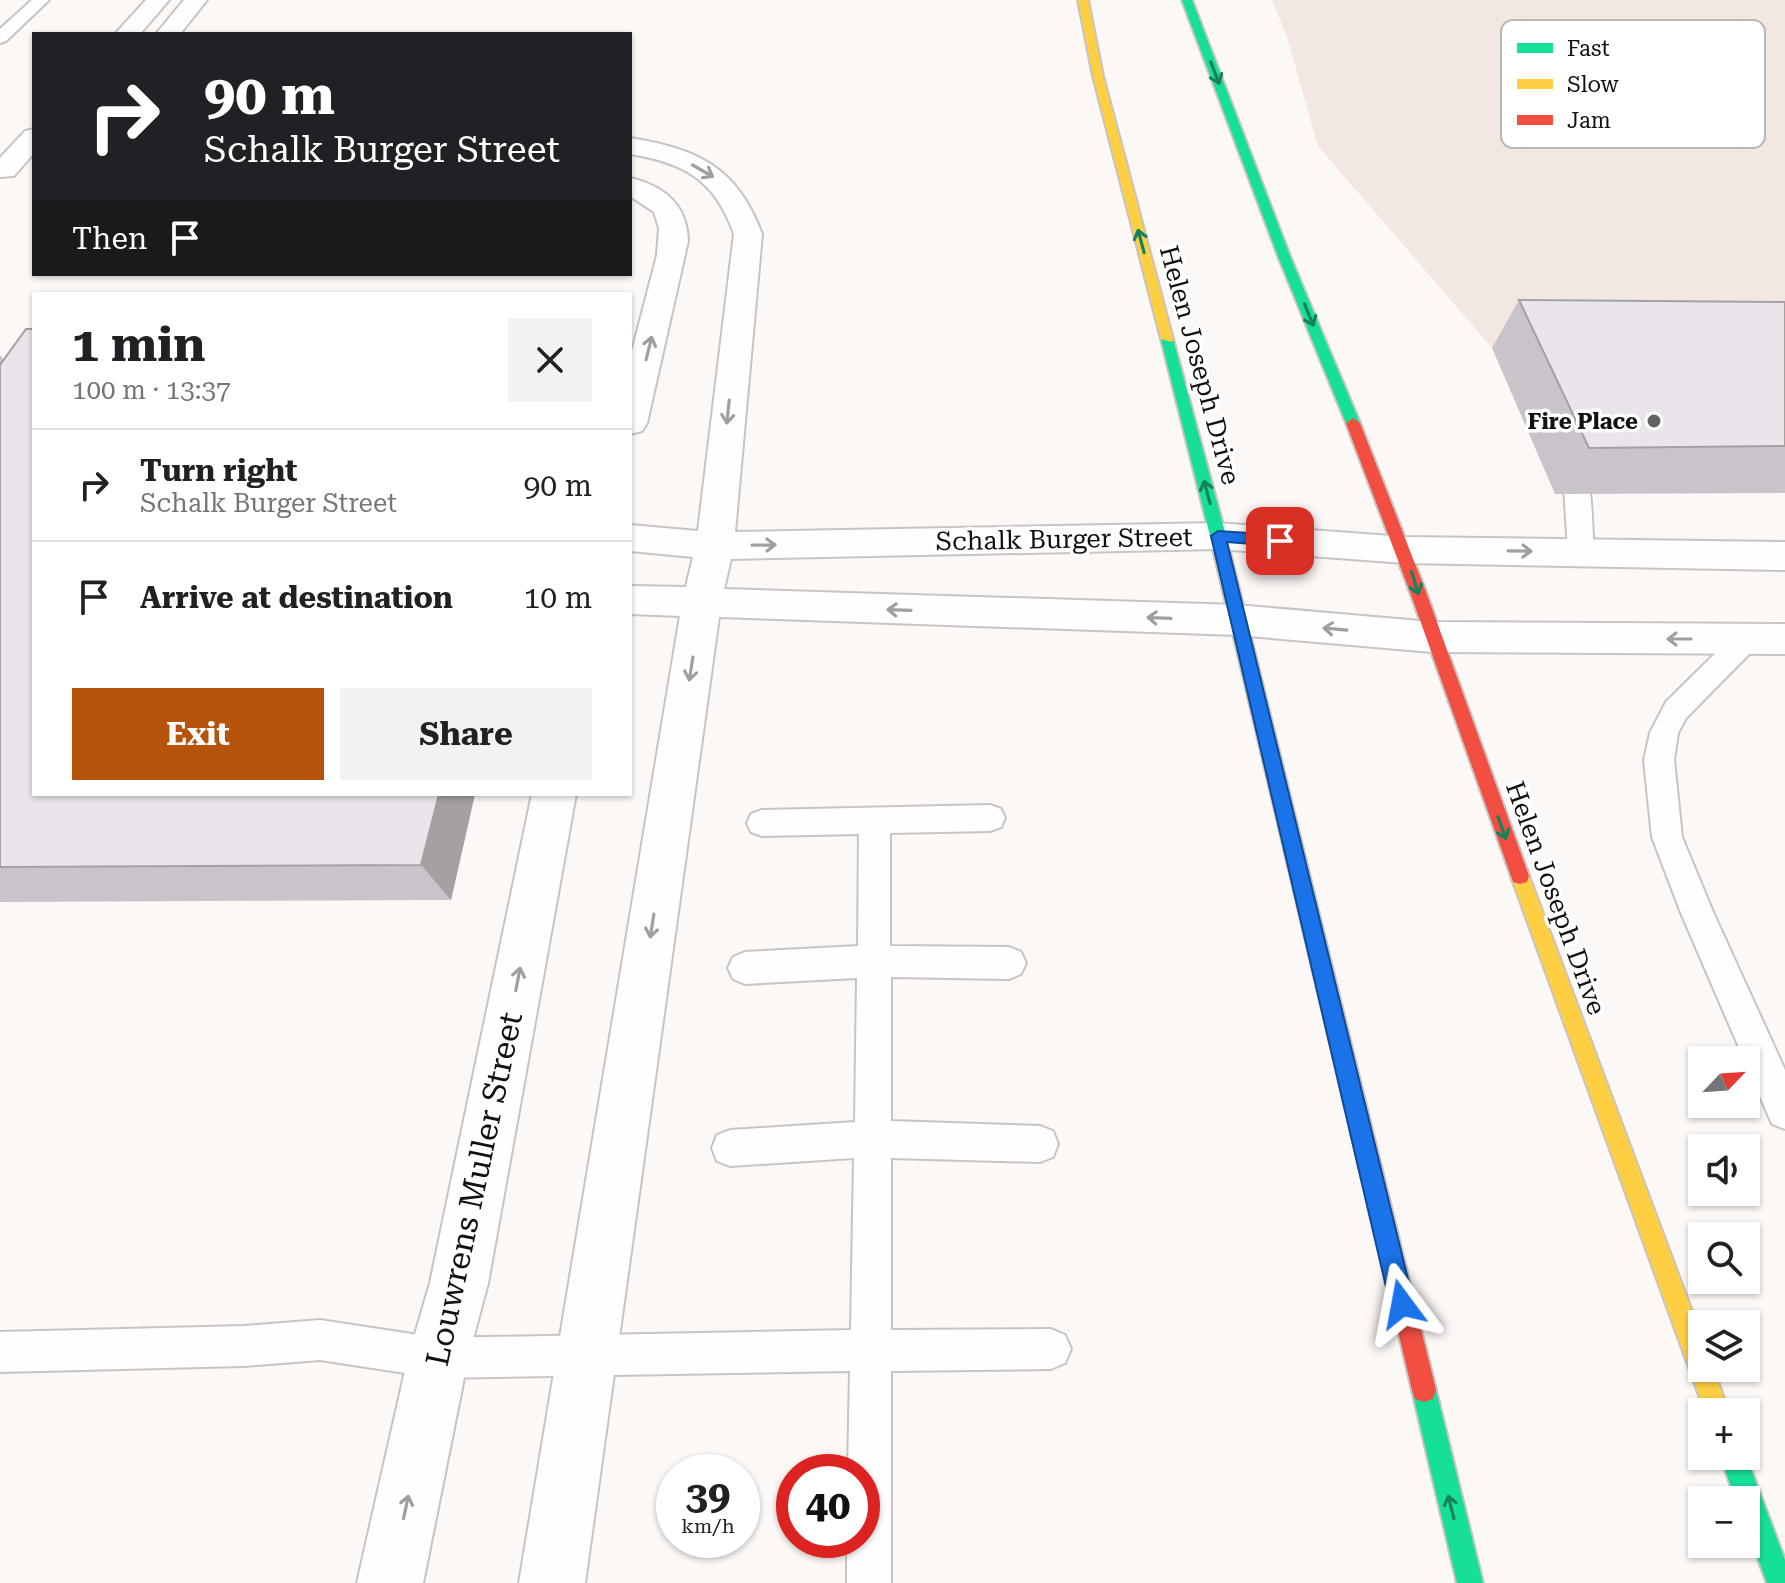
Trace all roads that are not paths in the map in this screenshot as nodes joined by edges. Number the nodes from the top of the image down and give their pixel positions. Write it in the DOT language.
graph roads {
  1 [pos="41,0"];
  2 [pos="158,0"];
  3 [pos="196,0"];
  4 [pos="1083,0"];
  5 [pos="1187,0"];
  6 [pos="129,32"];
  7 [pos="170,32"];
  8 [pos="0,38"];
  9 [pos="32,138"];
  10 [pos="0,139"];
  11 [pos="32,139"];
  12 [pos="632,147"];
  13 [pos="2,170"];
  14 [pos="32,171"];
  15 [pos="632,187"];
  16 [pos="632,415"];
  17 [pos="1580,438"];
  18 [pos="1218,536"];
  19 [pos="632,538"];
  20 [pos="715,546"];
  21 [pos="1405,550"];
  22 [pos="1581,552"];
  23 [pos="1785,556"];
  24 [pos="632,600"];
  25 [pos="701,604"];
  26 [pos="1237,620"];
  27 [pos="1432,637"];
  28 [pos="1766,639"];
  29 [pos="554,796"];
  30 [pos="990,818"];
  31 [pos="875,820"];
  32 [pos="762,823"];
  33 [pos="875,961"];
  34 [pos="1009,963"];
  35 [pos="745,968"];
  36 [pos="1785,1111"];
  37 [pos="873,1139"];
  38 [pos="1040,1144"];
  39 [pos="730,1148"];
  40 [pos="872,1349"];
  41 [pos="1051,1349"];
  42 [pos="0,1352"];
  43 [pos="587,1353"];
  44 [pos="438,1358"];
  45 [pos="1712,1398"];
  46 [pos="1738,1470"];
  47 [pos="390,1583"];
  48 [pos="552,1583"];
  49 [pos="869,1583"];
  50 [pos="1470,1583"];
  51 [pos="1780,1583"];
  1 -- 8 [label="lane"];
  2 -- 6 [label="street"];
  3 -- 7 [label="street"];
  18 -- 4 [label="street, Helen Joseph Drive, one-way"];
  5 -- 21 [label="street, Helen Joseph Drive, one-way"];
  9 -- 10 [label="street"];
  11 -- 13 [label="street"];
  12 -- 20 [label="street, one-way"];
  13 -- 14 [label="street"];
  16 -- 15 [label="street, one-way"];
  17 -- 22 [label="lane"];
  20 -- 18 [label="street, Schalk Burger Street, one-way"];
  18 -- 21 [label="street, Schalk Burger Street"];
  18 -- 26 [label="street, Helen Joseph Drive"];
  19 -- 20 [label="street, Schalk Burger Street"];
  20 -- 25 [label="street"];
  21 -- 22 [label="street, Schalk Burger Street, one-way"];
  21 -- 27 [label="street, Helen Joseph Drive, one-way"];
  22 -- 23 [label="street, Schalk Burger Street"];
  24 -- 25 [label="street"];
  26 -- 25 [label="street, one-way"];
  25 -- 43 [label="street, one-way"];
  27 -- 26 [label="street, one-way"];
  50 -- 26 [label="street, Helen Joseph Drive, one-way"];
  28 -- 27 [label="street, one-way"];
  27 -- 45 [label="street, Helen Joseph Drive, one-way"];
  28 -- 36 [label="lane"];
  44 -- 29 [label="street, Louwrens Muller Street, one-way"];
  30 -- 31 [label="lane"];
  31 -- 32 [label="lane"];
  31 -- 33 [label="lane"];
  33 -- 34 [label="lane"];
  33 -- 35 [label="lane"];
  33 -- 37 [label="lane"];
  37 -- 38 [label="lane"];
  37 -- 39 [label="lane"];
  37 -- 40 [label="lane"];
  40 -- 41 [label="lane"];
  40 -- 43 [label="lane"];
  40 -- 49 [label="lane"];
  42 -- 44 [label="lane"];
  43 -- 44 [label="lane"];
  43 -- 48 [label="street"];
  47 -- 44 [label="street, Louwrens Muller Street, one-way"];
  46 -- 51 [label="street"];
}
